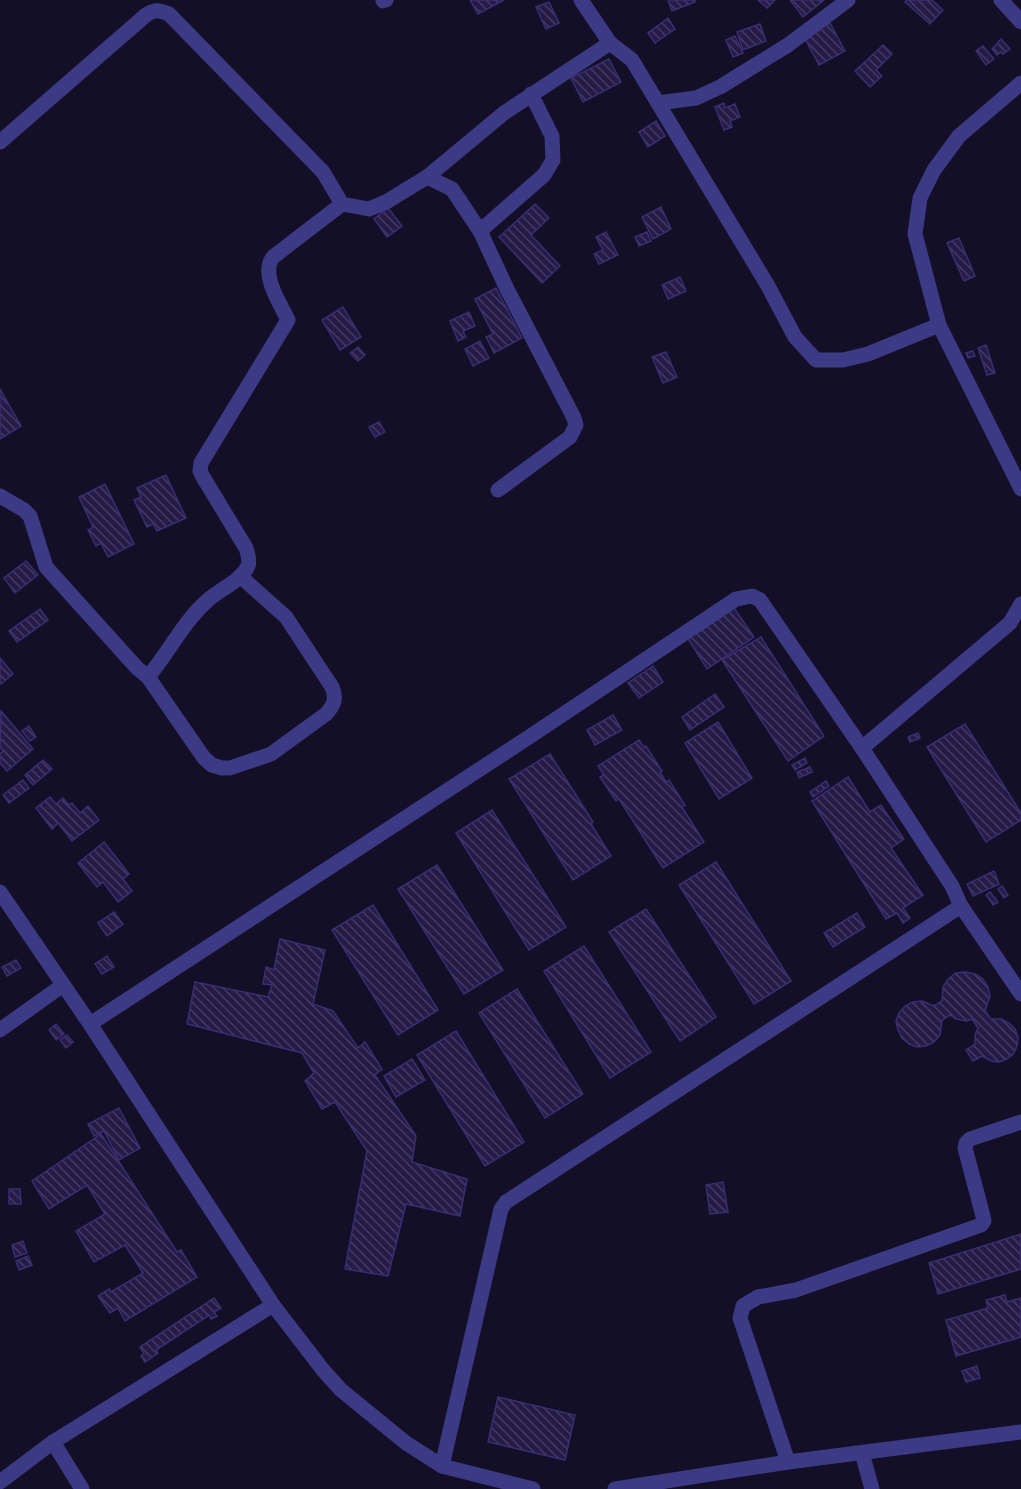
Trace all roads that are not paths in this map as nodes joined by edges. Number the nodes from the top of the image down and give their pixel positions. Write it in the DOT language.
graph roads {
  1 [pos="581,0"];
  2 [pos="848,0"];
  3 [pos="1001,0"];
  4 [pos="151,5"];
  5 [pos="1021,22"];
  6 [pos="610,43"];
  7 [pos="1021,84"];
  8 [pos="531,94"];
  9 [pos="658,103"];
  10 [pos="0,142"];
  11 [pos="427,177"];
  12 [pos="342,204"];
  13 [pos="480,231"];
  14 [pos="939,325"];
  15 [pos="1021,489"];
  16 [pos="498,490"];
  17 [pos="0,496"];
  18 [pos="240,576"];
  19 [pos="1021,604"];
  20 [pos="148,677"];
  21 [pos="862,747"];
  22 [pos="0,892"];
  23 [pos="961,906"];
  24 [pos="63,985"];
  25 [pos="1021,994"];
  26 [pos="90,1024"];
  27 [pos="0,1030"];
  28 [pos="1021,1122"];
  29 [pos="273,1305"];
  30 [pos="1021,1432"];
  31 [pos="53,1442"];
  32 [pos="862,1453"];
  33 [pos="788,1462"];
  34 [pos="442,1466"];
  35 [pos="0,1482"];
  36 [pos="500,1485"];
  37 [pos="82,1489"];
  38 [pos="533,1489"];
  39 [pos="615,1489"];
  40 [pos="872,1489"];
  1 -- 6 [label="street"];
  2 -- 9 [label="street"];
  3 -- 5 [label="street"];
  4 -- 10 [label="street"];
  4 -- 12 [label="street"];
  6 -- 8 [label="street"];
  6 -- 9 [label="street"];
  7 -- 14 [label="street"];
  8 -- 11 [label="street"];
  8 -- 13 [label="street"];
  9 -- 14 [label="street"];
  11 -- 12 [label="street"];
  11 -- 13 [label="street"];
  12 -- 18 [label="street"];
  13 -- 16 [label="street"];
  14 -- 15 [label="street"];
  17 -- 20 [label="street"];
  18 -- 20 [label="street"];
  18 -- 20 [label="street"];
  19 -- 21 [label="street"];
  21 -- 23 [label="street"];
  21 -- 26 [label="street"];
  22 -- 24 [label="street"];
  23 -- 25 [label="street"];
  23 -- 34 [label="street"];
  24 -- 26 [label="street"];
  24 -- 27 [label="street"];
  26 -- 29 [label="street"];
  28 -- 33 [label="street"];
  29 -- 31 [label="street"];
  29 -- 34 [label="street"];
  30 -- 32 [label="street"];
  31 -- 35 [label="street"];
  31 -- 37 [label="street"];
  32 -- 33 [label="street"];
  32 -- 40 [label="street"];
  33 -- 39 [label="street"];
  34 -- 36 [label="street"];
  36 -- 38 [label="street"];
}
